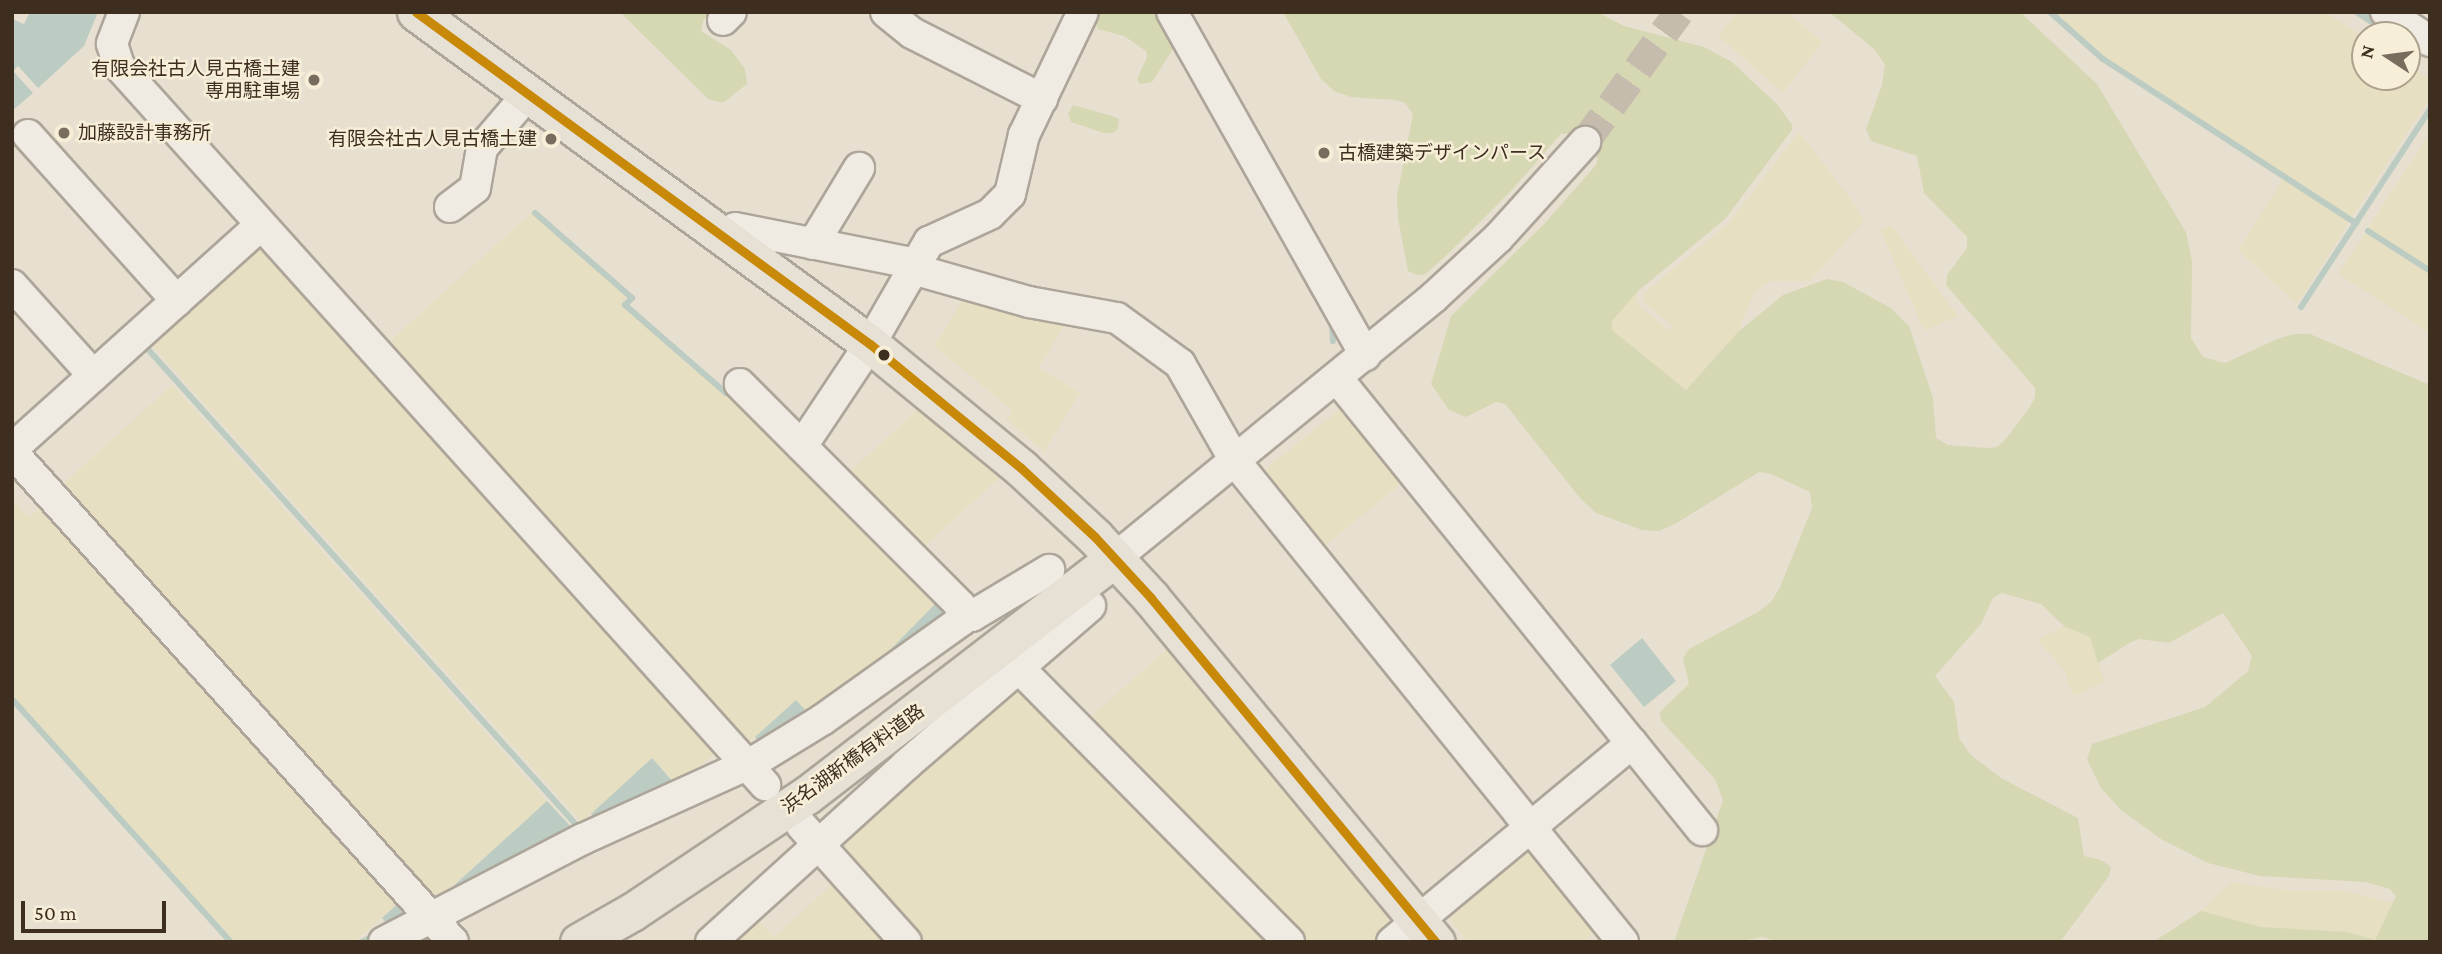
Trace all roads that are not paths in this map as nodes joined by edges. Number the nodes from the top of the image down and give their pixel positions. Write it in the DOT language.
graph roads {
  1 [pos="124,12"];
  2 [pos="416,12"];
  3 [pos="886,12"];
  4 [pos="1083,12"];
  5 [pos="1172,12"];
  6 [pos="2386,12"];
  7 [pos="2430,41"];
  8 [pos="528,94"];
  9 [pos="1042,99"];
  10 [pos="28,135"];
  11 [pos="1586,142"];
  12 [pos="859,168"];
  13 [pos="450,207"];
  14 [pos="260,226"];
  15 [pos="727,240"];
  16 [pos="813,244"];
  17 [pos="914,267"];
  18 [pos="12,285"];
  19 [pos="177,302"];
  20 [pos="870,344"];
  21 [pos="1365,355"];
  22 [pos="93,376"];
  23 [pos="1337,378"];
  24 [pos="740,384"];
  25 [pos="802,446"];
  26 [pos="12,451"];
  27 [pos="1235,461"];
  28 [pos="1114,559"];
  29 [pos="1049,569"];
  30 [pos="1090,606"];
  31 [pos="963,616"];
  32 [pos="1018,667"];
  33 [pos="1632,743"];
  34 [pos="755,775"];
  35 [pos="1530,826"];
  36 [pos="1702,830"];
  37 [pos="810,835"];
  38 [pos="430,917"];
  39 [pos="1415,934"];
  40 [pos="384,942"];
  41 [pos="453,942"];
  42 [pos="579,942"];
  43 [pos="711,942"];
  44 [pos="906,942"];
  45 [pos="1290,942"];
  46 [pos="1623,942"];
  1 -- 14 [label="street"];
  2 -- 8 [label="main road"];
  3 -- 9 [label="street"];
  4 -- 9 [label="street"];
  5 -- 21 [label="street"];
  6 -- 7 [label="street"];
  8 -- 13 [label="street"];
  8 -- 15 [label="main road"];
  9 -- 17 [label="street"];
  10 -- 19 [label="street"];
  11 -- 21 [label="street"];
  12 -- 16 [label="street"];
  14 -- 19 [label="street"];
  14 -- 34 [label="street"];
  15 -- 16 [label="street"];
  15 -- 20 [label="main road"];
  16 -- 17 [label="street"];
  17 -- 20 [label="street"];
  17 -- 27 [label="street"];
  18 -- 22 [label="street"];
  19 -- 22 [label="street"];
  20 -- 25 [label="street"];
  20 -- 28 [label="main road"];
  21 -- 23 [label="street"];
  22 -- 26 [label="street"];
  23 -- 27 [label="street"];
  23 -- 33 [label="street"];
  24 -- 25 [label="street"];
  25 -- 31 [label="street"];
  26 -- 38 [label="street"];
  27 -- 28 [label="street"];
  27 -- 35 [label="street"];
  28 -- 39 [label="main road"];
  28 -- 42 [label="main road, 浜名湖新橋有料道路"];
  29 -- 31 [label="street"];
  30 -- 32 [label="street"];
  31 -- 34 [label="street"];
  32 -- 37 [label="street"];
  32 -- 45 [label="street"];
  33 -- 35 [label="street"];
  33 -- 36 [label="street"];
  34 -- 38 [label="street"];
  35 -- 39 [label="street"];
  35 -- 46 [label="street"];
  37 -- 43 [label="street"];
  37 -- 44 [label="street"];
  38 -- 40 [label="street"];
  38 -- 41 [label="street"];
}
